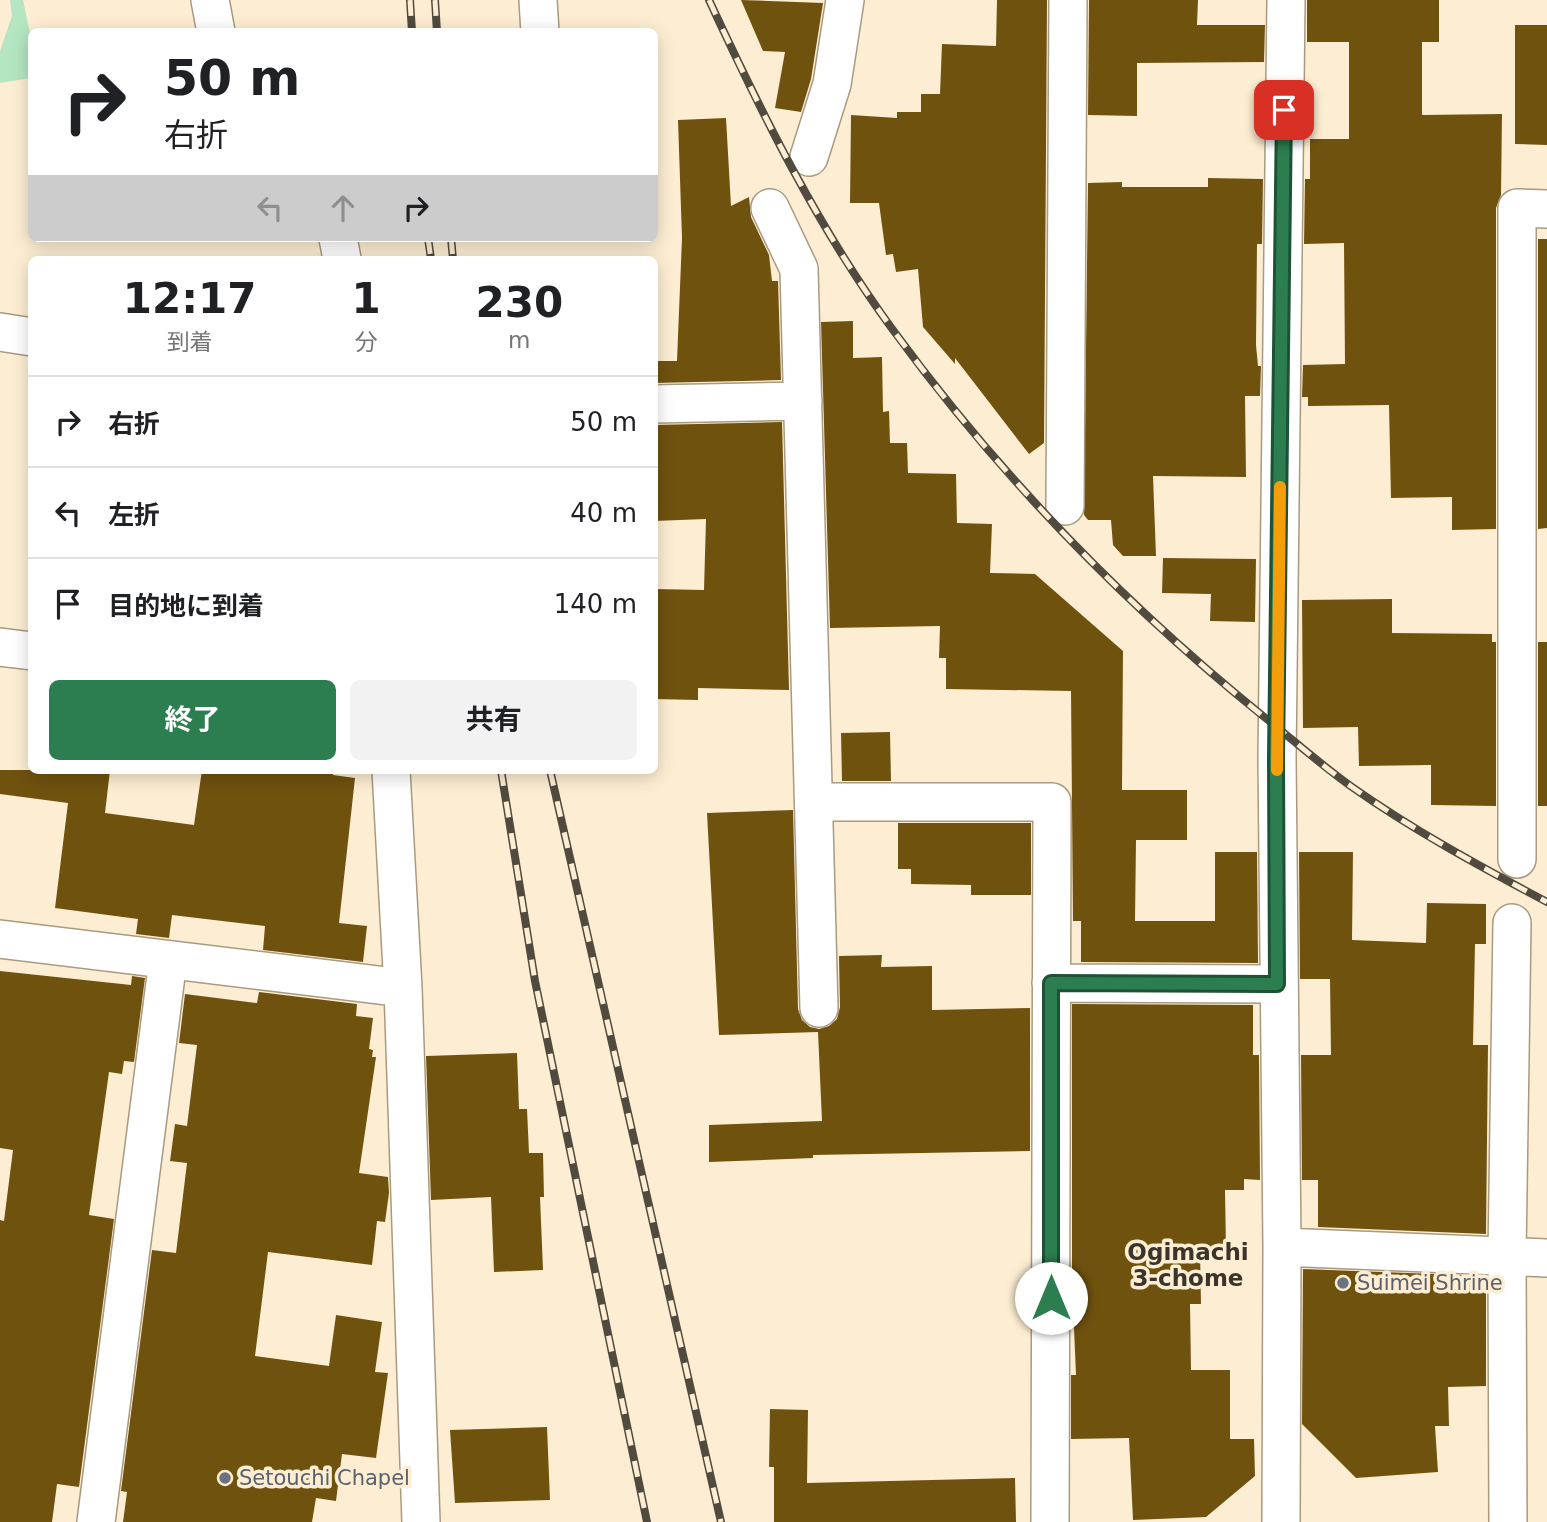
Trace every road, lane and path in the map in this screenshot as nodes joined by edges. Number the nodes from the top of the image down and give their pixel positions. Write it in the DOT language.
graph roads {
  1 [pos="210,0"];
  2 [pos="538,0"];
  3 [pos="845,0"];
  4 [pos="1068,0"];
  5 [pos="1286,0"];
  6 [pos="215,28"];
  7 [pos="540,28"];
  8 [pos="809,157"];
  9 [pos="770,208"];
  10 [pos="1547,209"];
  11 [pos="0,332"];
  12 [pos="28,336"];
  13 [pos="803,401"];
  14 [pos="658,404"];
  15 [pos="1065,506"];
  16 [pos="0,647"];
  17 [pos="28,650"];
  18 [pos="391,774"];
  19 [pos="816,802"];
  20 [pos="1517,859"];
  21 [pos="1512,923"];
  22 [pos="0,939"];
  23 [pos="168,960"];
  24 [pos="1051,983"];
  25 [pos="1277,984"];
  26 [pos="403,988"];
  27 [pos="819,1008"];
  28 [pos="1282,1247"];
  29 [pos="1507,1256"];
  30 [pos="1547,1258"];
  31 [pos="96,1522"];
  32 [pos="421,1522"];
  33 [pos="1050,1522"];
  34 [pos="1281,1522"];
  35 [pos="1508,1522"];
  1 -- 6 [label="street"];
  2 -- 7 [label="street"];
  3 -- 8 [label="street"];
  4 -- 15 [label="street"];
  5 -- 25 [label="street"];
  9 -- 13 [label="street"];
  10 -- 20 [label="street"];
  11 -- 12 [label="street"];
  13 -- 14 [label="street"];
  13 -- 19 [label="street"];
  16 -- 17 [label="street"];
  18 -- 26 [label="street"];
  19 -- 24 [label="street"];
  19 -- 27 [label="street"];
  21 -- 29 [label="street"];
  22 -- 23 [label="street"];
  23 -- 26 [label="street"];
  23 -- 31 [label="street"];
  24 -- 25 [label="street"];
  24 -- 33 [label="street"];
  25 -- 28 [label="street"];
  26 -- 32 [label="street"];
  28 -- 29 [label="street"];
  28 -- 34 [label="street"];
  29 -- 30 [label="street"];
  29 -- 35 [label="street"];
}
